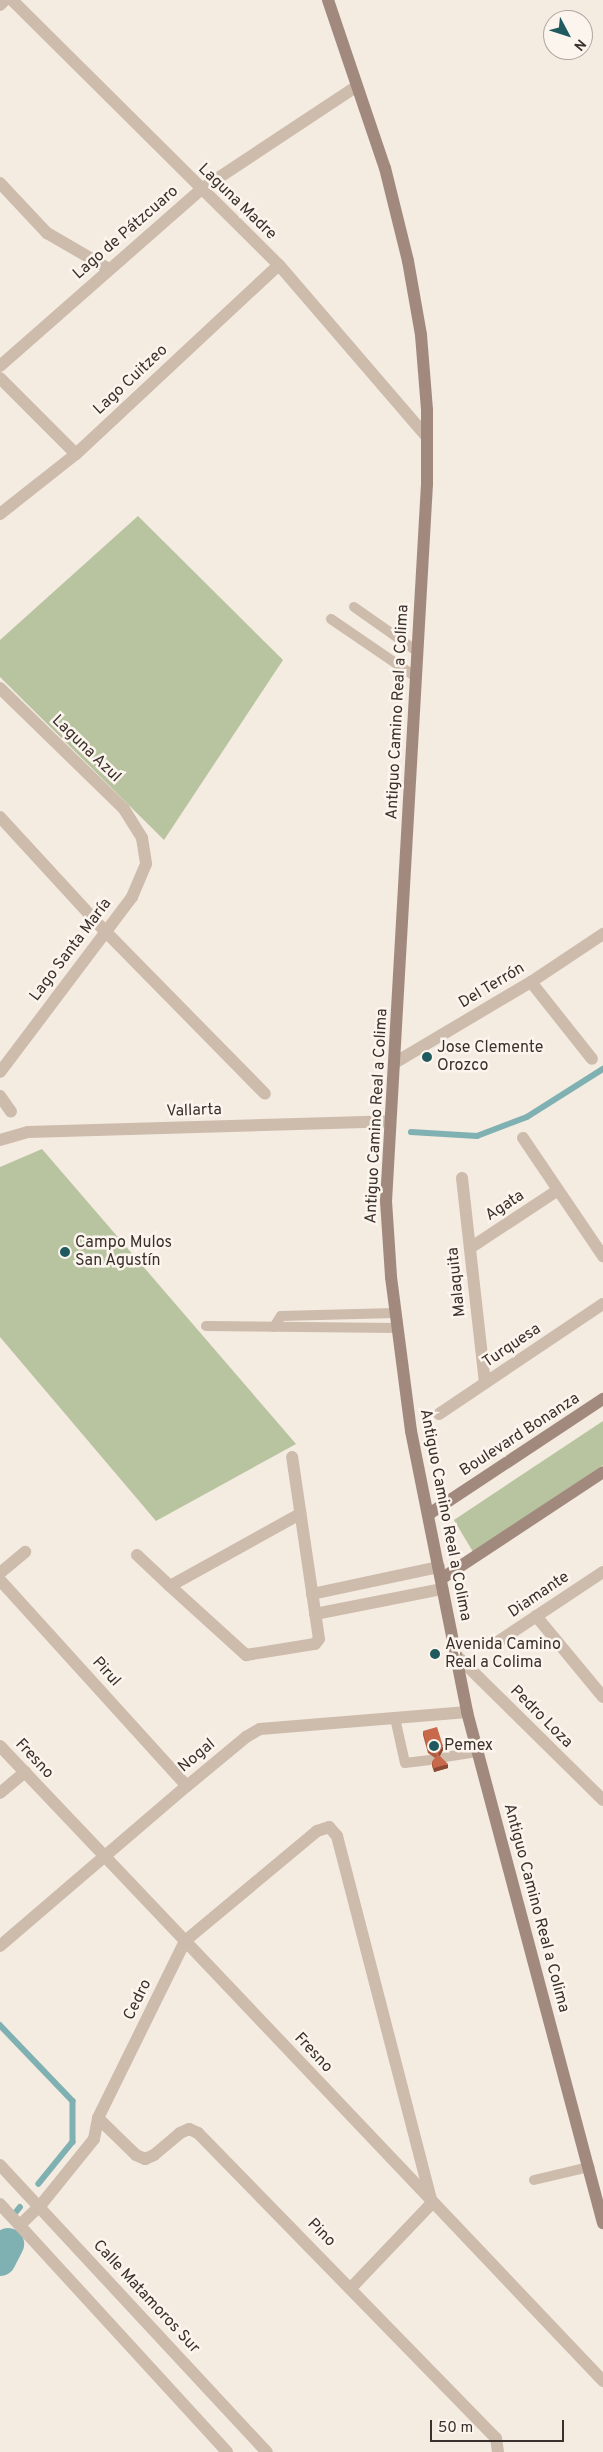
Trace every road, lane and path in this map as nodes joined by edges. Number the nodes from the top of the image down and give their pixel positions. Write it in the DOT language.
graph roads {
  1 [pos="5,0"];
  2 [pos="12,0"];
  3 [pos="332,2"];
  4 [pos="0,5"];
  5 [pos="357,86"];
  6 [pos="0,183"];
  7 [pos="200,190"];
  8 [pos="279,265"];
  9 [pos="109,269"];
  10 [pos="0,366"];
  11 [pos="0,378"];
  12 [pos="427,437"];
  13 [pos="76,454"];
  14 [pos="0,514"];
  15 [pos="354,607"];
  16 [pos="331,619"];
  17 [pos="418,652"];
  18 [pos="416,678"];
  19 [pos="0,688"];
  20 [pos="0,817"];
  21 [pos="142,838"];
  22 [pos="105,931"];
  23 [pos="603,934"];
  24 [pos="531,982"];
  25 [pos="592,1059"];
  26 [pos="396,1062"];
  27 [pos="0,1072"];
  28 [pos="265,1094"];
  29 [pos="0,1096"];
  30 [pos="11,1112"];
  31 [pos="390,1121"];
  32 [pos="522,1138"];
  33 [pos="0,1140"];
  34 [pos="462,1178"];
  35 [pos="558,1190"];
  36 [pos="470,1248"];
  37 [pos="603,1256"];
  38 [pos="603,1304"];
  39 [pos="396,1313"];
  40 [pos="321,1314"];
  41 [pos="206,1326"];
  42 [pos="274,1327"];
  43 [pos="320,1328"];
  44 [pos="398,1328"];
  45 [pos="485,1383"];
  46 [pos="603,1399"];
  47 [pos="439,1414"];
  48 [pos="292,1457"];
  49 [pos="603,1472"];
  50 [pos="300,1514"];
  51 [pos="429,1514"];
  52 [pos="25,1552"];
  53 [pos="137,1555"];
  54 [pos="603,1572"];
  55 [pos="0,1573"];
  56 [pos="441,1579"];
  57 [pos="0,1580"];
  58 [pos="170,1586"];
  59 [pos="312,1594"];
  60 [pos="315,1614"];
  61 [pos="536,1616"];
  62 [pos="493,1645"];
  63 [pos="457,1656"];
  64 [pos="603,1697"];
  65 [pos="466,1712"];
  66 [pos="395,1718"];
  67 [pos="0,1746"];
  68 [pos="477,1752"];
  69 [pos="445,1757"];
  70 [pos="430,1760"];
  71 [pos="25,1772"];
  72 [pos="187,1786"];
  73 [pos="0,1793"];
  74 [pos="603,1800"];
  75 [pos="105,1857"];
  76 [pos="185,1941"];
  77 [pos="0,1946"];
  78 [pos="98,2118"];
  79 [pos="0,2165"];
  80 [pos="589,2167"];
  81 [pos="534,2180"];
  82 [pos="432,2203"];
  83 [pos="0,2206"];
  84 [pos="40,2206"];
  85 [pos="603,2223"];
  86 [pos="20,2225"];
  87 [pos="352,2287"];
  88 [pos="603,2381"];
  89 [pos="227,2452"];
  90 [pos="267,2452"];
  91 [pos="498,2452"];
  1 -- 4 [label="street"];
  2 -- 7 [label="street, Laguna Madre"];
  3 -- 5 [label="main road, Antiguo Camino Real a Colima"];
  5 -- 7 [label="street, Lago de Pátzcuaro"];
  5 -- 12 [label="main road, Antiguo Camino Real a Colima"];
  6 -- 9 [label="street"];
  7 -- 8 [label="street, Laguna Madre"];
  7 -- 9 [label="street, Lago de Pátzcuaro"];
  8 -- 12 [label="street, Laguna Madre"];
  8 -- 13 [label="street, Lago Cuitzeo"];
  9 -- 10 [label="street, Lago de Pátzcuaro"];
  11 -- 13 [label="street"];
  12 -- 17 [label="main road, Antiguo Camino Real a Colima"];
  13 -- 14 [label="street, Lago Cuitzeo"];
  15 -- 17 [label="lane"];
  16 -- 18 [label="lane"];
  17 -- 18 [label="main road, Antiguo Camino Real a Colima"];
  18 -- 26 [label="main road, Antiguo Camino Real a Colima"];
  19 -- 21 [label="street, Laguna Azul"];
  20 -- 22 [label="street"];
  21 -- 22 [label="street, Lago Santa María"];
  22 -- 27 [label="street, Lago Santa María"];
  22 -- 28 [label="street"];
  23 -- 24 [label="street, Del Terrón"];
  24 -- 25 [label="street"];
  24 -- 26 [label="street, Del Terrón"];
  26 -- 31 [label="main road, Antiguo Camino Real a Colima"];
  29 -- 30 [label="street"];
  31 -- 33 [label="street, Vallarta"];
  31 -- 39 [label="main road, Antiguo Camino Real a Colima"];
  32 -- 35 [label="street"];
  34 -- 36 [label="street, Malaquita"];
  35 -- 36 [label="street, Agata"];
  35 -- 37 [label="street"];
  36 -- 45 [label="street, Malaquita"];
  38 -- 45 [label="street, Turquesa"];
  39 -- 40 [label="lane"];
  39 -- 44 [label="main road, Antiguo Camino Real a Colima"];
  40 -- 42 [label="lane"];
  40 -- 43 [label="lane"];
  41 -- 42 [label="lane"];
  42 -- 43 [label="lane"];
  43 -- 44 [label="lane"];
  44 -- 51 [label="main road, Antiguo Camino Real a Colima"];
  45 -- 47 [label="street, Turquesa"];
  46 -- 51 [label="main road, Boulevard Bonanza"];
  48 -- 50 [label="street"];
  49 -- 56 [label="main road"];
  50 -- 58 [label="street"];
  50 -- 59 [label="street"];
  51 -- 56 [label="main road, Antiguo Camino Real a Colima"];
  52 -- 55 [label="street"];
  53 -- 58 [label="street"];
  54 -- 61 [label="street, Diamante"];
  56 -- 59 [label="street"];
  56 -- 60 [label="street"];
  56 -- 63 [label="main road, Antiguo Camino Real a Colima"];
  57 -- 72 [label="street, Pirul"];
  58 -- 60 [label="street"];
  59 -- 60 [label="street"];
  61 -- 62 [label="street, Diamante"];
  61 -- 64 [label="street"];
  63 -- 65 [label="main road, Antiguo Camino Real a Colima"];
  63 -- 74 [label="street, Pedro Loza"];
  65 -- 66 [label="street, Nogal"];
  65 -- 68 [label="main road, Antiguo Camino Real a Colima"];
  66 -- 70 [label="lane"];
  66 -- 72 [label="street, Nogal"];
  67 -- 71 [label="street, Fresno"];
  68 -- 69 [label="lane"];
  68 -- 80 [label="main road, Antiguo Camino Real a Colima"];
  71 -- 73 [label="street"];
  71 -- 75 [label="street, Fresno"];
  72 -- 75 [label="street, Nogal"];
  75 -- 76 [label="street, Fresno"];
  75 -- 77 [label="street, Nogal"];
  76 -- 78 [label="street, Cedro"];
  76 -- 82 [label="street, Fresno"];
  76 -- 82 [label="street, Cedro"];
  78 -- 84 [label="street, Cedro"];
  78 -- 87 [label="street, Pino"];
  79 -- 84 [label="street, Calle Matamoros Sur"];
  80 -- 81 [label="lane"];
  80 -- 85 [label="main road, Antiguo Camino Real a Colima"];
  82 -- 87 [label="street"];
  82 -- 88 [label="street, Fresno"];
  83 -- 86 [label="street"];
  84 -- 86 [label="street, Cedro"];
  84 -- 90 [label="street, Calle Matamoros Sur"];
  86 -- 89 [label="street"];
  87 -- 91 [label="street, Pino"];
}
